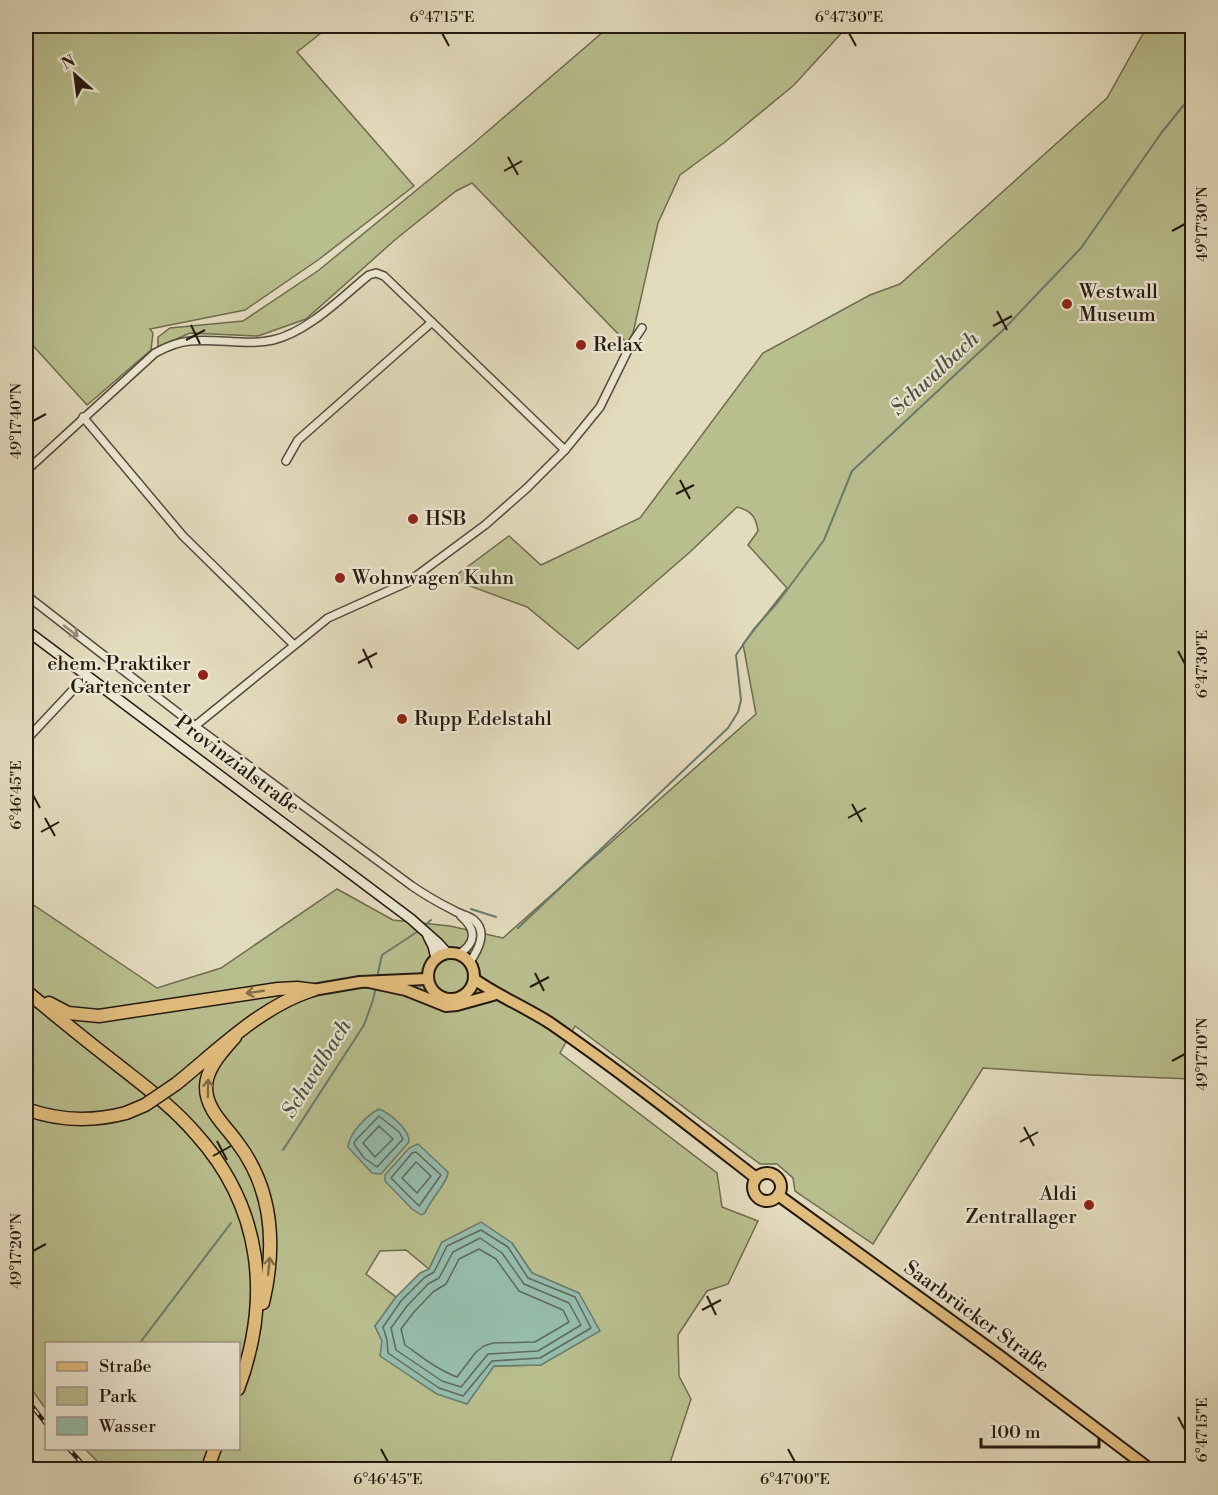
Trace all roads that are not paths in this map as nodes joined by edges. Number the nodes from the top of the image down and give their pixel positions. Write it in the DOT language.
graph roads {
  1 [pos="432,322"];
  2 [pos="642,328"];
  3 [pos="83,417"];
  4 [pos="565,450"];
  5 [pos="286,461"];
  6 [pos="26,471"];
  7 [pos="26,595"];
  8 [pos="26,630"];
  9 [pos="294,645"];
  10 [pos="86,676"];
  11 [pos="195,726"];
  12 [pos="26,740"];
  13 [pos="457,913"];
  14 [pos="426,932"];
  15 [pos="447,953"];
  16 [pos="459,954"];
  17 [pos="436,958"];
  18 [pos="470,962"];
  19 [pos="428,979"];
  20 [pos="474,979"];
  21 [pos="387,983"];
  22 [pos="26,989"];
  23 [pos="313,990"];
  24 [pos="469,992"];
  25 [pos="496,995"];
  26 [pos="26,1004"];
  27 [pos="68,1025"];
  28 [pos="235,1037"];
  29 [pos="26,1109"];
  30 [pos="756,1178"];
  31 [pos="778,1195"];
  32 [pos="256,1323"];
  33 [pos="240,1383"];
  34 [pos="215,1450"];
  35 [pos="207,1470"];
  36 [pos="1151,1470"];
  1 -- 3 [label="street"];
  1 -- 4 [label="street"];
  1 -- 5 [label="street"];
  2 -- 4 [label="street"];
  3 -- 6 [label="street"];
  3 -- 9 [label="street"];
  4 -- 9 [label="street"];
  7 -- 11 [label="street, one-way"];
  8 -- 10 [label="main road, Provinzialstraße"];
  9 -- 11 [label="street"];
  10 -- 12 [label="street"];
  10 -- 14 [label="main road, Provinzialstraße"];
  11 -- 13 [label="street"];
  13 -- 16 [label="street"];
  13 -- 18 [label="street"];
  14 -- 15 [label="main road, Provinzialstraße"];
  14 -- 17 [label="main road, Provinzialstraße"];
  15 -- 16 [label="main road"];
  15 -- 17 [label="main road"];
  16 -- 18 [label="main road"];
  17 -- 19 [label="main road"];
  18 -- 20 [label="main road"];
  19 -- 21 [label="main road"];
  19 -- 24 [label="main road"];
  20 -- 24 [label="main road"];
  20 -- 25 [label="main road"];
  21 -- 23 [label="main road"];
  21 -- 25 [label="main road"];
  23 -- 22 [label="highway, one-way"];
  22 -- 27 [label="highway"];
  23 -- 28 [label="highway"];
  24 -- 25 [label="main road"];
  25 -- 30 [label="main road"];
  26 -- 27 [label="highway"];
  27 -- 32 [label="highway"];
  28 -- 29 [label="highway, bridge"];
  32 -- 28 [label="highway, one-way"];
  30 -- 31 [label="main road"];
  30 -- 31 [label="main road"];
  31 -- 36 [label="main road, Saarbrücker Straße"];
  32 -- 33 [label="highway"];
  34 -- 35 [label="highway"];
}
